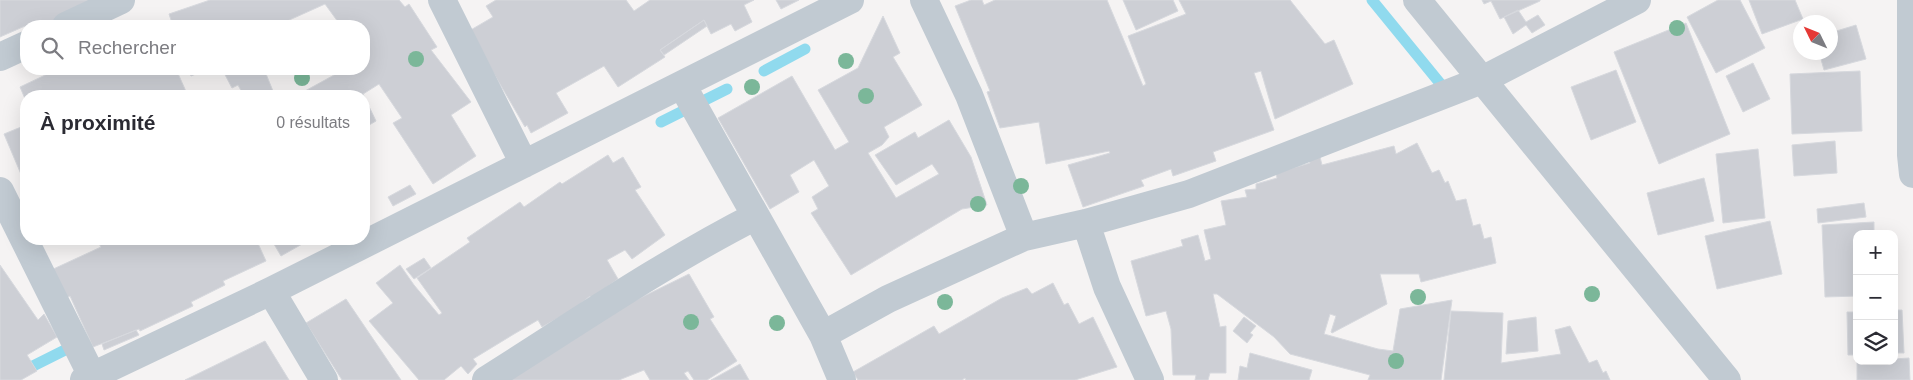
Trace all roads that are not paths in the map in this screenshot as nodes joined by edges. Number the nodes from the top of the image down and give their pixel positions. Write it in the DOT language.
graph roads {
  1 [pos="121,0"];
  2 [pos="442,0"];
  3 [pos="850,0"];
  4 [pos="924,0"];
  5 [pos="1417,0"];
  6 [pos="1637,0"];
  7 [pos="1911,0"];
  8 [pos="79,20"];
  9 [pos="20,48"];
  10 [pos="0,57"];
  11 [pos="1482,80"];
  12 [pos="682,85"];
  13 [pos="524,164"];
  14 [pos="1913,174"];
  15 [pos="0,191"];
  16 [pos="756,216"];
  17 [pos="1086,223"];
  18 [pos="20,234"];
  19 [pos="1024,237"];
  20 [pos="370,241"];
  21 [pos="25,245"];
  22 [pos="363,245"];
  23 [pos="271,291"];
  24 [pos="823,335"];
  25 [pos="1715,376"];
  26 [pos="88,378"];
  27 [pos="324,380"];
  28 [pos="486,380"];
  29 [pos="842,380"];
  30 [pos="1150,380"];
  1 -- 8 [label="street"];
  2 -- 13 [label="street"];
  3 -- 12 [label="street"];
  4 -- 19 [label="street"];
  5 -- 11 [label="street"];
  6 -- 11 [label="street"];
  7 -- 14 [label="street"];
  9 -- 10 [label="street"];
  11 -- 17 [label="street"];
  11 -- 25 [label="street"];
  12 -- 13 [label="street"];
  12 -- 16 [label="street"];
  13 -- 20 [label="street"];
  15 -- 18 [label="street"];
  16 -- 24 [label="street"];
  16 -- 28 [label="street"];
  17 -- 19 [label="street"];
  17 -- 30 [label="street"];
  19 -- 24 [label="street"];
  21 -- 26 [label="street"];
  22 -- 23 [label="street"];
  23 -- 26 [label="street"];
  23 -- 27 [label="street"];
  24 -- 29 [label="street"];
}
